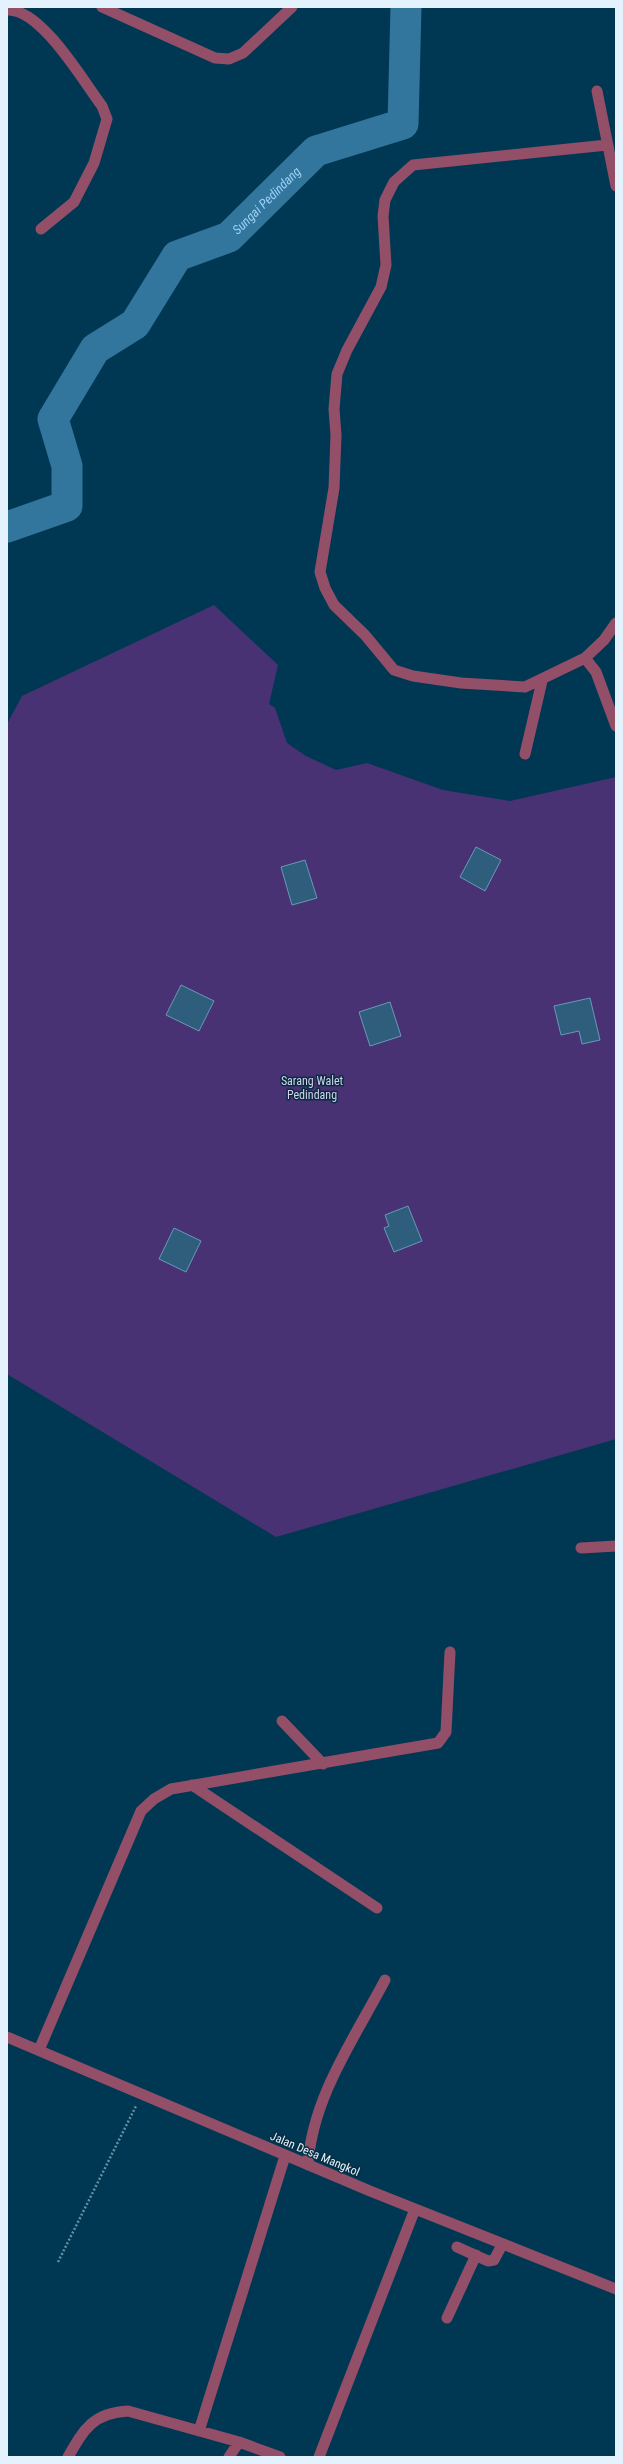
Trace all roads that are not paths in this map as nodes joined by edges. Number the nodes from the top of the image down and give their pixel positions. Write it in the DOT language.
graph roads {
  1 [pos="102,7"];
  2 [pos="292,7"];
  3 [pos="12,9"];
  4 [pos="597,91"];
  5 [pos="607,145"];
  6 [pos="616,186"];
  7 [pos="41,230"];
  8 [pos="616,623"];
  9 [pos="585,658"];
  10 [pos="542,681"];
  11 [pos="616,726"];
  12 [pos="525,754"];
  13 [pos="616,1546"];
  14 [pos="581,1548"];
  15 [pos="450,1652"];
  16 [pos="282,1721"];
  17 [pos="322,1764"];
  18 [pos="192,1785"];
  19 [pos="377,1908"];
  20 [pos="386,1980"];
  21 [pos="7,2037"];
  22 [pos="39,2050"];
  23 [pos="285,2156"];
  24 [pos="308,2165"];
  25 [pos="415,2209"];
  26 [pos="502,2245"];
  27 [pos="457,2247"];
  28 [pos="476,2255"];
  29 [pos="616,2289"];
  30 [pos="447,2318"];
  31 [pos="199,2431"];
  32 [pos="239,2442"];
  33 [pos="68,2457"];
  34 [pos="229,2457"];
  35 [pos="280,2457"];
  36 [pos="319,2457"];
  1 -- 2 [label="street"];
  3 -- 7 [label="street"];
  4 -- 5 [label="street"];
  5 -- 6 [label="street"];
  5 -- 10 [label="street"];
  8 -- 9 [label="street"];
  9 -- 10 [label="street"];
  9 -- 11 [label="street"];
  10 -- 12 [label="street"];
  13 -- 14 [label="street"];
  15 -- 17 [label="street"];
  16 -- 17 [label="street"];
  17 -- 18 [label="street"];
  18 -- 19 [label="street"];
  18 -- 22 [label="street"];
  20 -- 24 [label="street"];
  21 -- 22 [label="street, Jalan Desa Mangkol"];
  22 -- 23 [label="street, Jalan Desa Mangkol"];
  23 -- 24 [label="street, Jalan Desa Mangkol"];
  23 -- 31 [label="street"];
  24 -- 25 [label="street, Jalan Desa Mangkol"];
  25 -- 26 [label="street, Jalan Desa Mangkol"];
  25 -- 36 [label="street"];
  26 -- 28 [label="street"];
  26 -- 29 [label="street, Jalan Desa Mangkol"];
  27 -- 28 [label="street"];
  28 -- 30 [label="street"];
  31 -- 32 [label="street"];
  31 -- 33 [label="street"];
  32 -- 34 [label="street"];
  32 -- 35 [label="street"];
}
